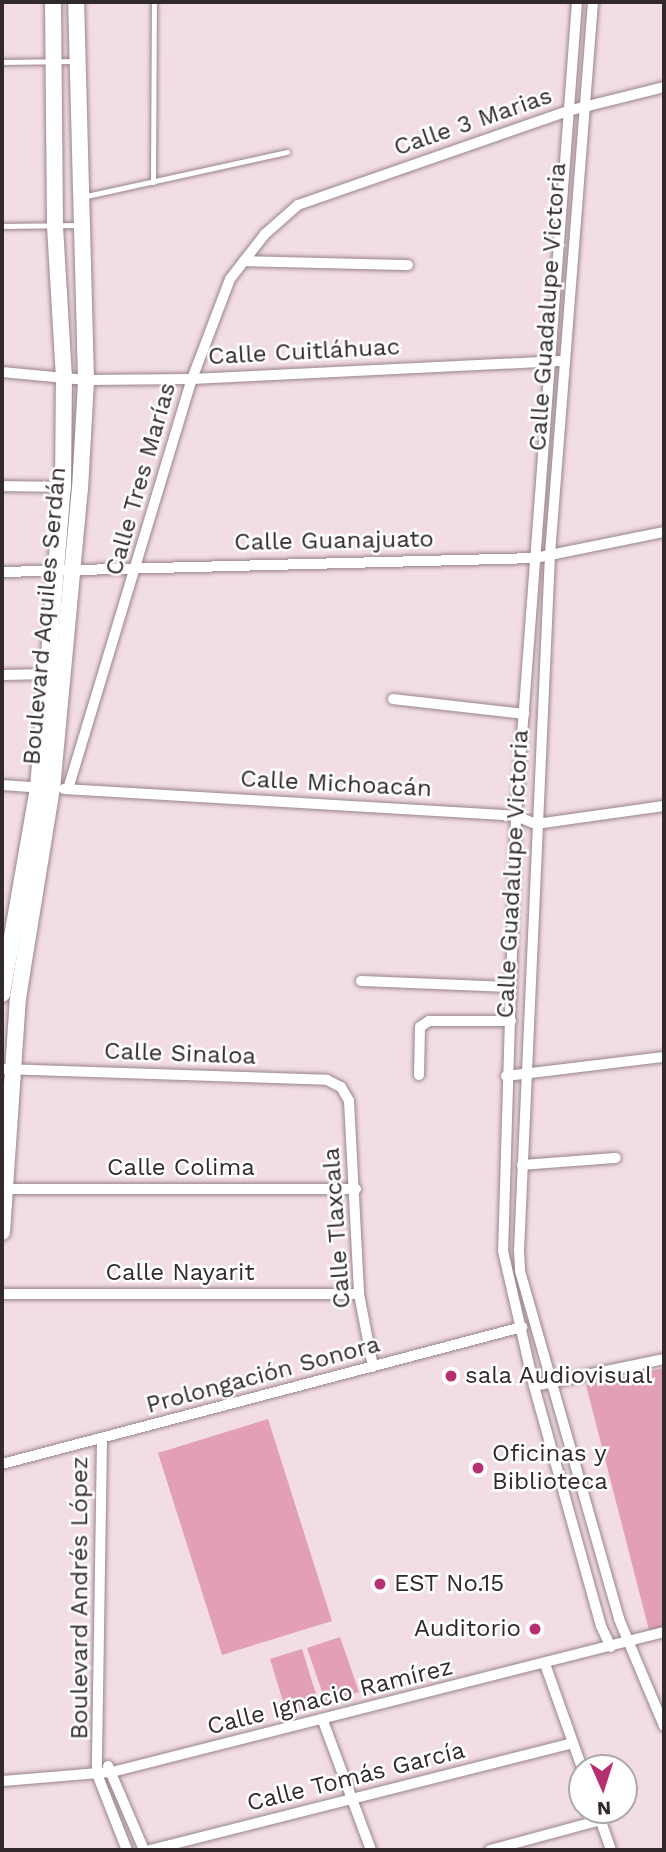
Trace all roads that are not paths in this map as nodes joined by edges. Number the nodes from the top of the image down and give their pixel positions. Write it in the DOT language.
graph roads {
  1 [pos="52,2"];
  2 [pos="76,2"];
  3 [pos="154,2"];
  4 [pos="577,2"];
  5 [pos="593,2"];
  6 [pos="53,61"];
  7 [pos="77,61"];
  8 [pos="2,62"];
  9 [pos="664,87"];
  10 [pos="584,106"];
  11 [pos="568,111"];
  12 [pos="287,152"];
  13 [pos="153,182"];
  14 [pos="79,198"];
  15 [pos="298,205"];
  16 [pos="79,225"];
  17 [pos="2,226"];
  18 [pos="55,227"];
  19 [pos="244,261"];
  20 [pos="408,265"];
  21 [pos="565,361"];
  22 [pos="547,362"];
  23 [pos="2,372"];
  24 [pos="64,378"];
  25 [pos="192,379"];
  26 [pos="86,380"];
  27 [pos="2,486"];
  28 [pos="63,487"];
  29 [pos="664,532"];
  30 [pos="550,555"];
  31 [pos="535,558"];
  32 [pos="139,566"];
  33 [pos="65,569"];
  34 [pos="2,572"];
  35 [pos="2,674"];
  36 [pos="48,674"];
  37 [pos="393,699"];
  38 [pos="524,714"];
  39 [pos="2,785"];
  40 [pos="53,789"];
  41 [pos="664,806"];
  42 [pos="516,816"];
  43 [pos="536,824"];
  44 [pos="361,981"];
  45 [pos="512,988"];
  46 [pos="2,994"];
  47 [pos="511,1021"];
  48 [pos="664,1057"];
  49 [pos="9,1069"];
  50 [pos="525,1074"];
  51 [pos="419,1075"];
  52 [pos="506,1076"];
  53 [pos="341,1087"];
  54 [pos="6,1146"];
  55 [pos="617,1158"];
  56 [pos="522,1164"];
  57 [pos="4,1189"];
  58 [pos="356,1189"];
  59 [pos="2,1232"];
  60 [pos="2,1294"];
  61 [pos="359,1294"];
  62 [pos="535,1323"];
  63 [pos="518,1328"];
  64 [pos="664,1359"];
  65 [pos="373,1367"];
  66 [pos="552,1382"];
  67 [pos="534,1387"];
  68 [pos="102,1440"];
  69 [pos="2,1464"];
  70 [pos="664,1632"];
  71 [pos="629,1642"];
  72 [pos="611,1647"];
  73 [pos="545,1664"];
  74 [pos="323,1721"];
  75 [pos="664,1726"];
  76 [pos="573,1743"];
  77 [pos="577,1754"];
  78 [pos="100,1755"];
  79 [pos="112,1772"];
  80 [pos="97,1774"];
  81 [pos="2,1780"];
  82 [pos="352,1801"];
  83 [pos="571,1824"];
  84 [pos="602,1824"];
  85 [pos="127,1850"];
  86 [pos="144,1850"];
  87 [pos="150,1850"];
  88 [pos="371,1850"];
  89 [pos="490,1850"];
  90 [pos="611,1850"];
  1 -- 6 [label="street, Boulevard Aquiles Serdán"];
  2 -- 7 [label="street, Boulevard Aquiles Serdán"];
  3 -- 13 [label="lane"];
  4 -- 11 [label="street, Calle Guadalupe Victoria"];
  5 -- 10 [label="street, Calle Guadalupe Victoria"];
  6 -- 7 [label="lane"];
  6 -- 8 [label="lane"];
  6 -- 18 [label="street, Boulevard Aquiles Serdán"];
  7 -- 14 [label="street, Boulevard Aquiles Serdán"];
  9 -- 10 [label="street, Calle 3 Marias"];
  10 -- 11 [label="street, Calle 3 Marias"];
  10 -- 21 [label="street, Calle Guadalupe Victoria"];
  11 -- 15 [label="street, Calle 3 Marias"];
  11 -- 22 [label="street, Calle Guadalupe Victoria"];
  12 -- 13 [label="lane"];
  13 -- 14 [label="lane"];
  14 -- 16 [label="street, Boulevard Aquiles Serdán"];
  15 -- 19 [label="street, Calle Tres Marías"];
  16 -- 18 [label="lane"];
  16 -- 26 [label="street, Boulevard Aquiles Serdán"];
  17 -- 18 [label="lane"];
  18 -- 24 [label="street, Boulevard Aquiles Serdán"];
  19 -- 20 [label="street"];
  19 -- 25 [label="street, Calle Tres Marías"];
  21 -- 22 [label="street, Calle Cuitláhuac"];
  21 -- 30 [label="street, Calle Guadalupe Victoria"];
  22 -- 25 [label="street, Calle Cuitláhuac"];
  22 -- 31 [label="street, Calle Guadalupe Victoria"];
  23 -- 24 [label="street, Calle Cuitláhuac"];
  24 -- 26 [label="street, Calle Cuitláhuac"];
  24 -- 28 [label="street, Boulevard Aquiles Serdán"];
  25 -- 26 [label="street, Calle Cuitláhuac"];
  25 -- 32 [label="street, Calle Tres Marías"];
  26 -- 33 [label="street, Boulevard Aquiles Serdán"];
  27 -- 28 [label="street"];
  28 -- 33 [label="street, Boulevard Aquiles Serdán"];
  29 -- 30 [label="street, Calle Guanajuato"];
  30 -- 31 [label="street, Calle Guanajuato"];
  30 -- 43 [label="street, Calle Guadalupe Victoria"];
  31 -- 32 [label="street, Calle Guanajuato"];
  31 -- 38 [label="street, Calle Guadalupe Victoria"];
  32 -- 33 [label="street, Calle Guanajuato"];
  32 -- 40 [label="street, Calle Tres Marías"];
  33 -- 34 [label="street, Calle Guanajuato"];
  33 -- 36 [label="street, Boulevard Aquiles Serdán"];
  33 -- 40 [label="street, Boulevard Aquiles Serdán"];
  35 -- 36 [label="street"];
  36 -- 40 [label="street, Boulevard Aquiles Serdán"];
  37 -- 38 [label="street"];
  38 -- 42 [label="street, Calle Guadalupe Victoria"];
  39 -- 40 [label="street, Calle Michoacán"];
  40 -- 42 [label="street, Calle Michoacán"];
  40 -- 46 [label="street, Boulevard Aquiles Serdán"];
  40 -- 49 [label="street, Boulevard Aquiles Serdán"];
  41 -- 43 [label="street, Calle Michoacán"];
  42 -- 43 [label="street, Calle Michoacán"];
  42 -- 45 [label="street, Calle Guadalupe Victoria"];
  43 -- 50 [label="street, Calle Guadalupe Victoria"];
  44 -- 45 [label="street"];
  45 -- 47 [label="street, Calle Guadalupe Victoria"];
  47 -- 51 [label="street"];
  47 -- 52 [label="street, Calle Guadalupe Victoria"];
  48 -- 50 [label="street"];
  49 -- 53 [label="street, Calle Sinaloa"];
  49 -- 54 [label="street, Boulevard Aquiles Serdán"];
  50 -- 52 [label="street"];
  50 -- 56 [label="street, Calle Guadalupe Victoria"];
  52 -- 63 [label="street, Calle Guadalupe Victoria"];
  53 -- 58 [label="street, Calle Tlaxcala"];
  54 -- 57 [label="street, Boulevard Aquiles Serdán"];
  55 -- 56 [label="street"];
  56 -- 62 [label="street, Calle Guadalupe Victoria"];
  57 -- 58 [label="street, Calle Colima"];
  57 -- 59 [label="street, Boulevard Aquiles Serdán"];
  58 -- 61 [label="street, Calle Tlaxcala"];
  60 -- 61 [label="street, Calle Nayarit"];
  61 -- 65 [label="street, Calle Tlaxcala"];
  62 -- 63 [label="street, Prolongación Sonora"];
  62 -- 66 [label="street, Calle Guadalupe Victoria"];
  63 -- 65 [label="street, Prolongación Sonora"];
  63 -- 67 [label="street, Calle Guadalupe Victoria"];
  64 -- 66 [label="street"];
  65 -- 68 [label="street, Prolongación Sonora"];
  66 -- 67 [label="street"];
  66 -- 71 [label="street, Calle Guadalupe Victoria"];
  67 -- 72 [label="street, Calle Guadalupe Victoria"];
  68 -- 69 [label="street, Prolongación Sonora"];
  68 -- 78 [label="street, Boulevard Andrés López"];
  70 -- 71 [label="street, Calle Ignacio Ramírez"];
  71 -- 72 [label="street, Calle Ignacio Ramírez"];
  71 -- 75 [label="street, Calle Guadalupe Victoria"];
  72 -- 73 [label="street, Calle Ignacio Ramírez"];
  73 -- 74 [label="street, Calle Ignacio Ramírez"];
  73 -- 76 [label="street"];
  74 -- 79 [label="street, Calle Ignacio Ramírez"];
  74 -- 82 [label="street"];
  76 -- 77 [label="street"];
  76 -- 82 [label="street, Calle Tomás García"];
  78 -- 79 [label="street, Boulevard Andrés López"];
  78 -- 80 [label="street, Boulevard Andrés López"];
  79 -- 80 [label="street, Calle Ignacio Ramírez"];
  79 -- 86 [label="street, Boulevard Andrés López"];
  80 -- 81 [label="street, Calle Ignacio Ramírez"];
  80 -- 85 [label="street, Boulevard Andrés López"];
  82 -- 87 [label="street, Calle Tomás García"];
  82 -- 88 [label="street"];
  83 -- 89 [label="street"];
  84 -- 90 [label="street"];
}
